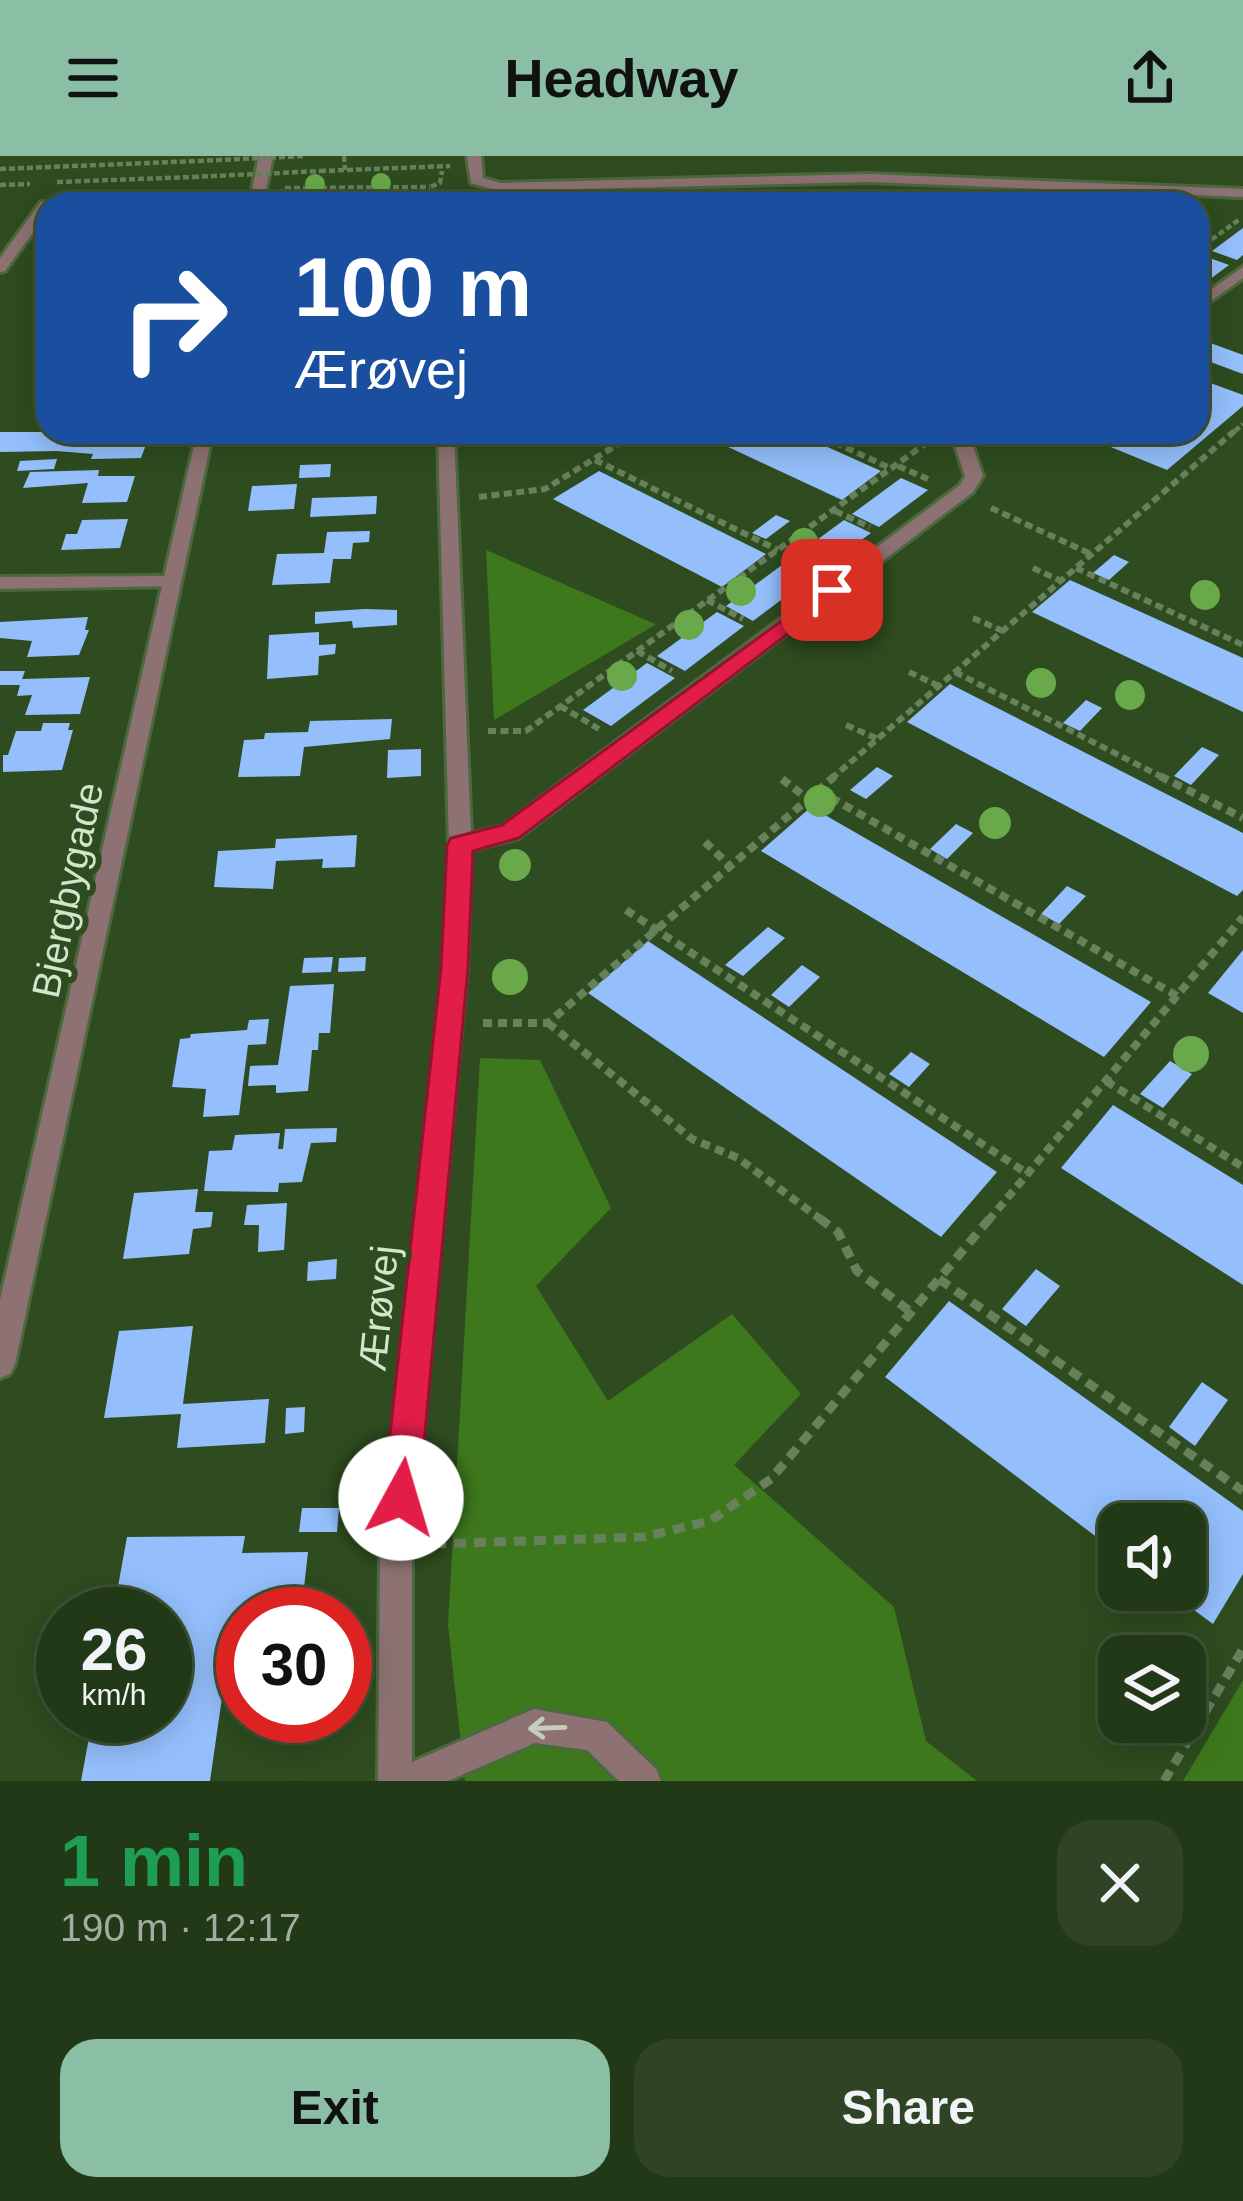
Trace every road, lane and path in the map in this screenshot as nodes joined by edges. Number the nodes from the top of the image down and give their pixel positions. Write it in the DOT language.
graph roads {
  1 [pos="266,156"];
  2 [pos="303,156"];
  3 [pos="344,156"];
  4 [pos="474,156"];
  5 [pos="443,166"];
  6 [pos="0,169"];
  7 [pos="345,170"];
  8 [pos="320,171"];
  9 [pos="639,182"];
  10 [pos="50,183"];
  11 [pos="33,184"];
  12 [pos="0,185"];
  13 [pos="430,187"];
  14 [pos="259,192"];
  15 [pos="334,192"];
  16 [pos="430,192"];
  17 [pos="631,192"];
  18 [pos="1243,193"];
  19 [pos="1243,217"];
  20 [pos="36,219"];
  21 [pos="1209,240"];
  22 [pos="0,268"];
  23 [pos="1243,271"];
  24 [pos="1209,298"];
  25 [pos="1243,424"];
  26 [pos="202,444"];
  27 [pos="446,444"];
  28 [pos="618,444"];
  29 [pos="839,444"];
  30 [pos="926,444"];
  31 [pos="965,444"];
  32 [pos="594,459"];
  33 [pos="892,468"];
  34 [pos="448,501"];
  35 [pos="778,550"];
  36 [pos="1033,568"];
  37 [pos="1076,568"];
  38 [pos="1061,581"];
  39 [pos="171,582"];
  40 [pos="0,583"];
  41 [pos="973,618"];
  42 [pos="1003,631"];
  43 [pos="1243,645"];
  44 [pos="909,672"];
  45 [pos="955,672"];
  46 [pos="939,686"];
  47 [pos="846,725"];
  48 [pos="456,730"];
  49 [pos="878,739"];
  50 [pos="782,779"];
  51 [pos="818,790"];
  52 [pos="808,799"];
  53 [pos="1243,818"];
  54 [pos="705,842"];
  55 [pos="460,845"];
  56 [pos="730,866"];
  57 [pos="626,910"];
  58 [pos="1242,919"];
  59 [pos="656,930"];
  60 [pos="1177,996"];
  61 [pos="548,1022"];
  62 [pos="449,1024"];
  63 [pos="1106,1081"];
  64 [pos="1243,1167"];
  65 [pos="1028,1174"];
  66 [pos="940,1279"];
  67 [pos="911,1312"];
  68 [pos="1,1351"];
  69 [pos="1243,1491"];
  70 [pos="396,1545"];
  71 [pos="1243,1649"];
  72 [pos="394,1781"];
  73 [pos="408,1781"];
  74 [pos="644,1781"];
  75 [pos="1164,1781"];
  1 -- 14 [label="street"];
  2 -- 6 [label="path, bridge"];
  3 -- 7 [label="path"];
  4 -- 9 [label="street"];
  5 -- 13 [label="path"];
  8 -- 10 [label="path, bridge"];
  9 -- 17 [label="street"];
  9 -- 18 [label="street"];
  11 -- 12 [label="path"];
  13 -- 15 [label="path"];
  13 -- 16 [label="path"];
  19 -- 21 [label="path"];
  20 -- 22 [label="street"];
  23 -- 24 [label="street"];
  25 -- 37 [label="path"];
  26 -- 39 [label="street, Bjergbygade"];
  27 -- 34 [label="street, Ærøvej"];
  28 -- 32 [label="path"];
  29 -- 33 [label="path"];
  30 -- 33 [label="path"];
  31 -- 55 [label="street"];
  32 -- 34 [label="path"];
  32 -- 35 [label="path"];
  33 -- 35 [label="path"];
  34 -- 48 [label="street, Ærøvej"];
  35 -- 48 [label="path"];
  36 -- 38 [label="path"];
  37 -- 38 [label="path"];
  37 -- 43 [label="path"];
  38 -- 42 [label="path"];
  39 -- 40 [label="street"];
  39 -- 68 [label="street, Bjergbygade"];
  41 -- 42 [label="path"];
  42 -- 45 [label="path"];
  44 -- 46 [label="path"];
  45 -- 46 [label="path"];
  45 -- 53 [label="path"];
  46 -- 49 [label="path"];
  47 -- 49 [label="path"];
  48 -- 55 [label="street, Ærøvej"];
  49 -- 51 [label="path"];
  50 -- 52 [label="path"];
  51 -- 52 [label="path"];
  51 -- 60 [label="path"];
  52 -- 56 [label="path"];
  54 -- 56 [label="path"];
  55 -- 62 [label="street, Ærøvej"];
  56 -- 59 [label="path"];
  57 -- 59 [label="path"];
  58 -- 60 [label="path"];
  59 -- 61 [label="path"];
  59 -- 65 [label="path"];
  60 -- 63 [label="path"];
  61 -- 62 [label="path"];
  61 -- 67 [label="path"];
  62 -- 70 [label="street, Ærøvej"];
  63 -- 64 [label="path"];
  63 -- 65 [label="path"];
  65 -- 66 [label="path"];
  66 -- 67 [label="path"];
  66 -- 69 [label="path"];
  67 -- 70 [label="path"];
  70 -- 72 [label="street, Ærøvej"];
  71 -- 75 [label="path"];
  74 -- 73 [label="street, one-way"];
}
